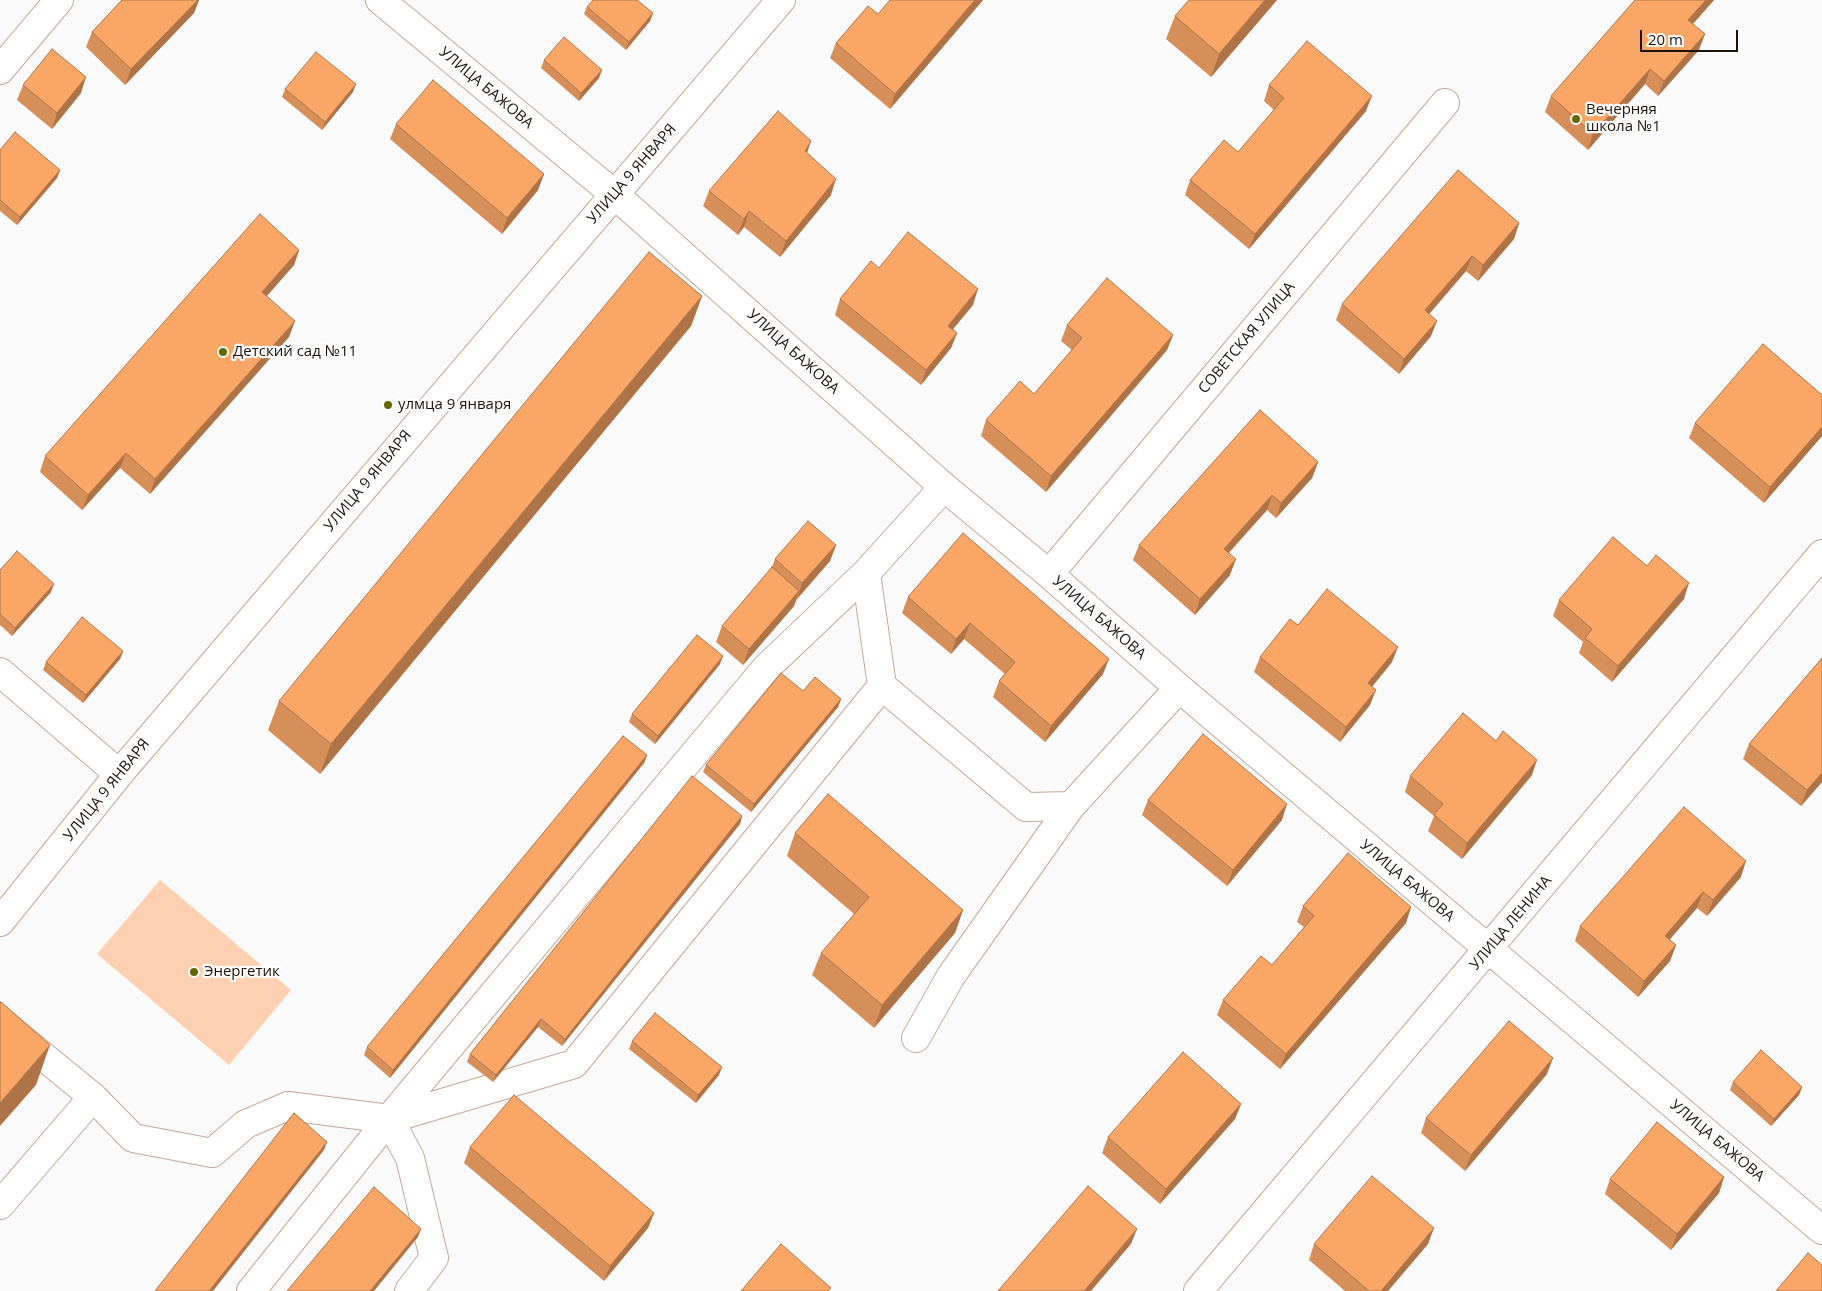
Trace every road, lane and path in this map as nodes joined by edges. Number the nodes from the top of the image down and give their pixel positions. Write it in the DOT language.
graph roads {
  1 [pos="59,0"];
  2 [pos="380,0"];
  3 [pos="781,0"];
  4 [pos="0,70"];
  5 [pos="1445,103"];
  6 [pos="614,194"];
  7 [pos="944,487"];
  8 [pos="1822,554"];
  9 [pos="866,573"];
  10 [pos="1049,574"];
  11 [pos="0,672"];
  12 [pos="882,686"];
  13 [pos="1179,688"];
  14 [pos="119,774"];
  15 [pos="1071,806"];
  16 [pos="0,922"];
  17 [pos="1488,949"];
  18 [pos="0,1021"];
  19 [pos="916,1038"];
  20 [pos="93,1097"];
  21 [pos="389,1120"];
  22 [pos="0,1205"];
  23 [pos="1822,1230"];
  24 [pos="251,1291"];
  25 [pos="409,1291"];
  26 [pos="1198,1291"];
  1 -- 4 [label="street"];
  2 -- 6 [label="street, УЛИЦА БАЖОВА"];
  3 -- 6 [label="street, УЛИЦА 9 ЯНВАРЯ"];
  5 -- 10 [label="street, СОВЕТСКАЯ УЛИЦА"];
  6 -- 7 [label="street, УЛИЦА БАЖОВА"];
  6 -- 14 [label="street, УЛИЦА 9 ЯНВАРЯ"];
  7 -- 9 [label="street"];
  7 -- 10 [label="street, УЛИЦА БАЖОВА"];
  8 -- 17 [label="street, УЛИЦА ЛЕНИНА"];
  9 -- 12 [label="street"];
  9 -- 21 [label="street"];
  10 -- 13 [label="street, УЛИЦА БАЖОВА"];
  11 -- 14 [label="street"];
  12 -- 15 [label="street"];
  12 -- 21 [label="street"];
  13 -- 15 [label="street"];
  13 -- 17 [label="street, УЛИЦА БАЖОВА"];
  14 -- 16 [label="street, УЛИЦА 9 ЯНВАРЯ"];
  15 -- 19 [label="street"];
  17 -- 23 [label="street, УЛИЦА БАЖОВА"];
  17 -- 26 [label="street, УЛИЦА ЛЕНИНА"];
  18 -- 20 [label="street"];
  20 -- 21 [label="street"];
  20 -- 22 [label="street"];
  21 -- 24 [label="street"];
  21 -- 25 [label="street"];
}
